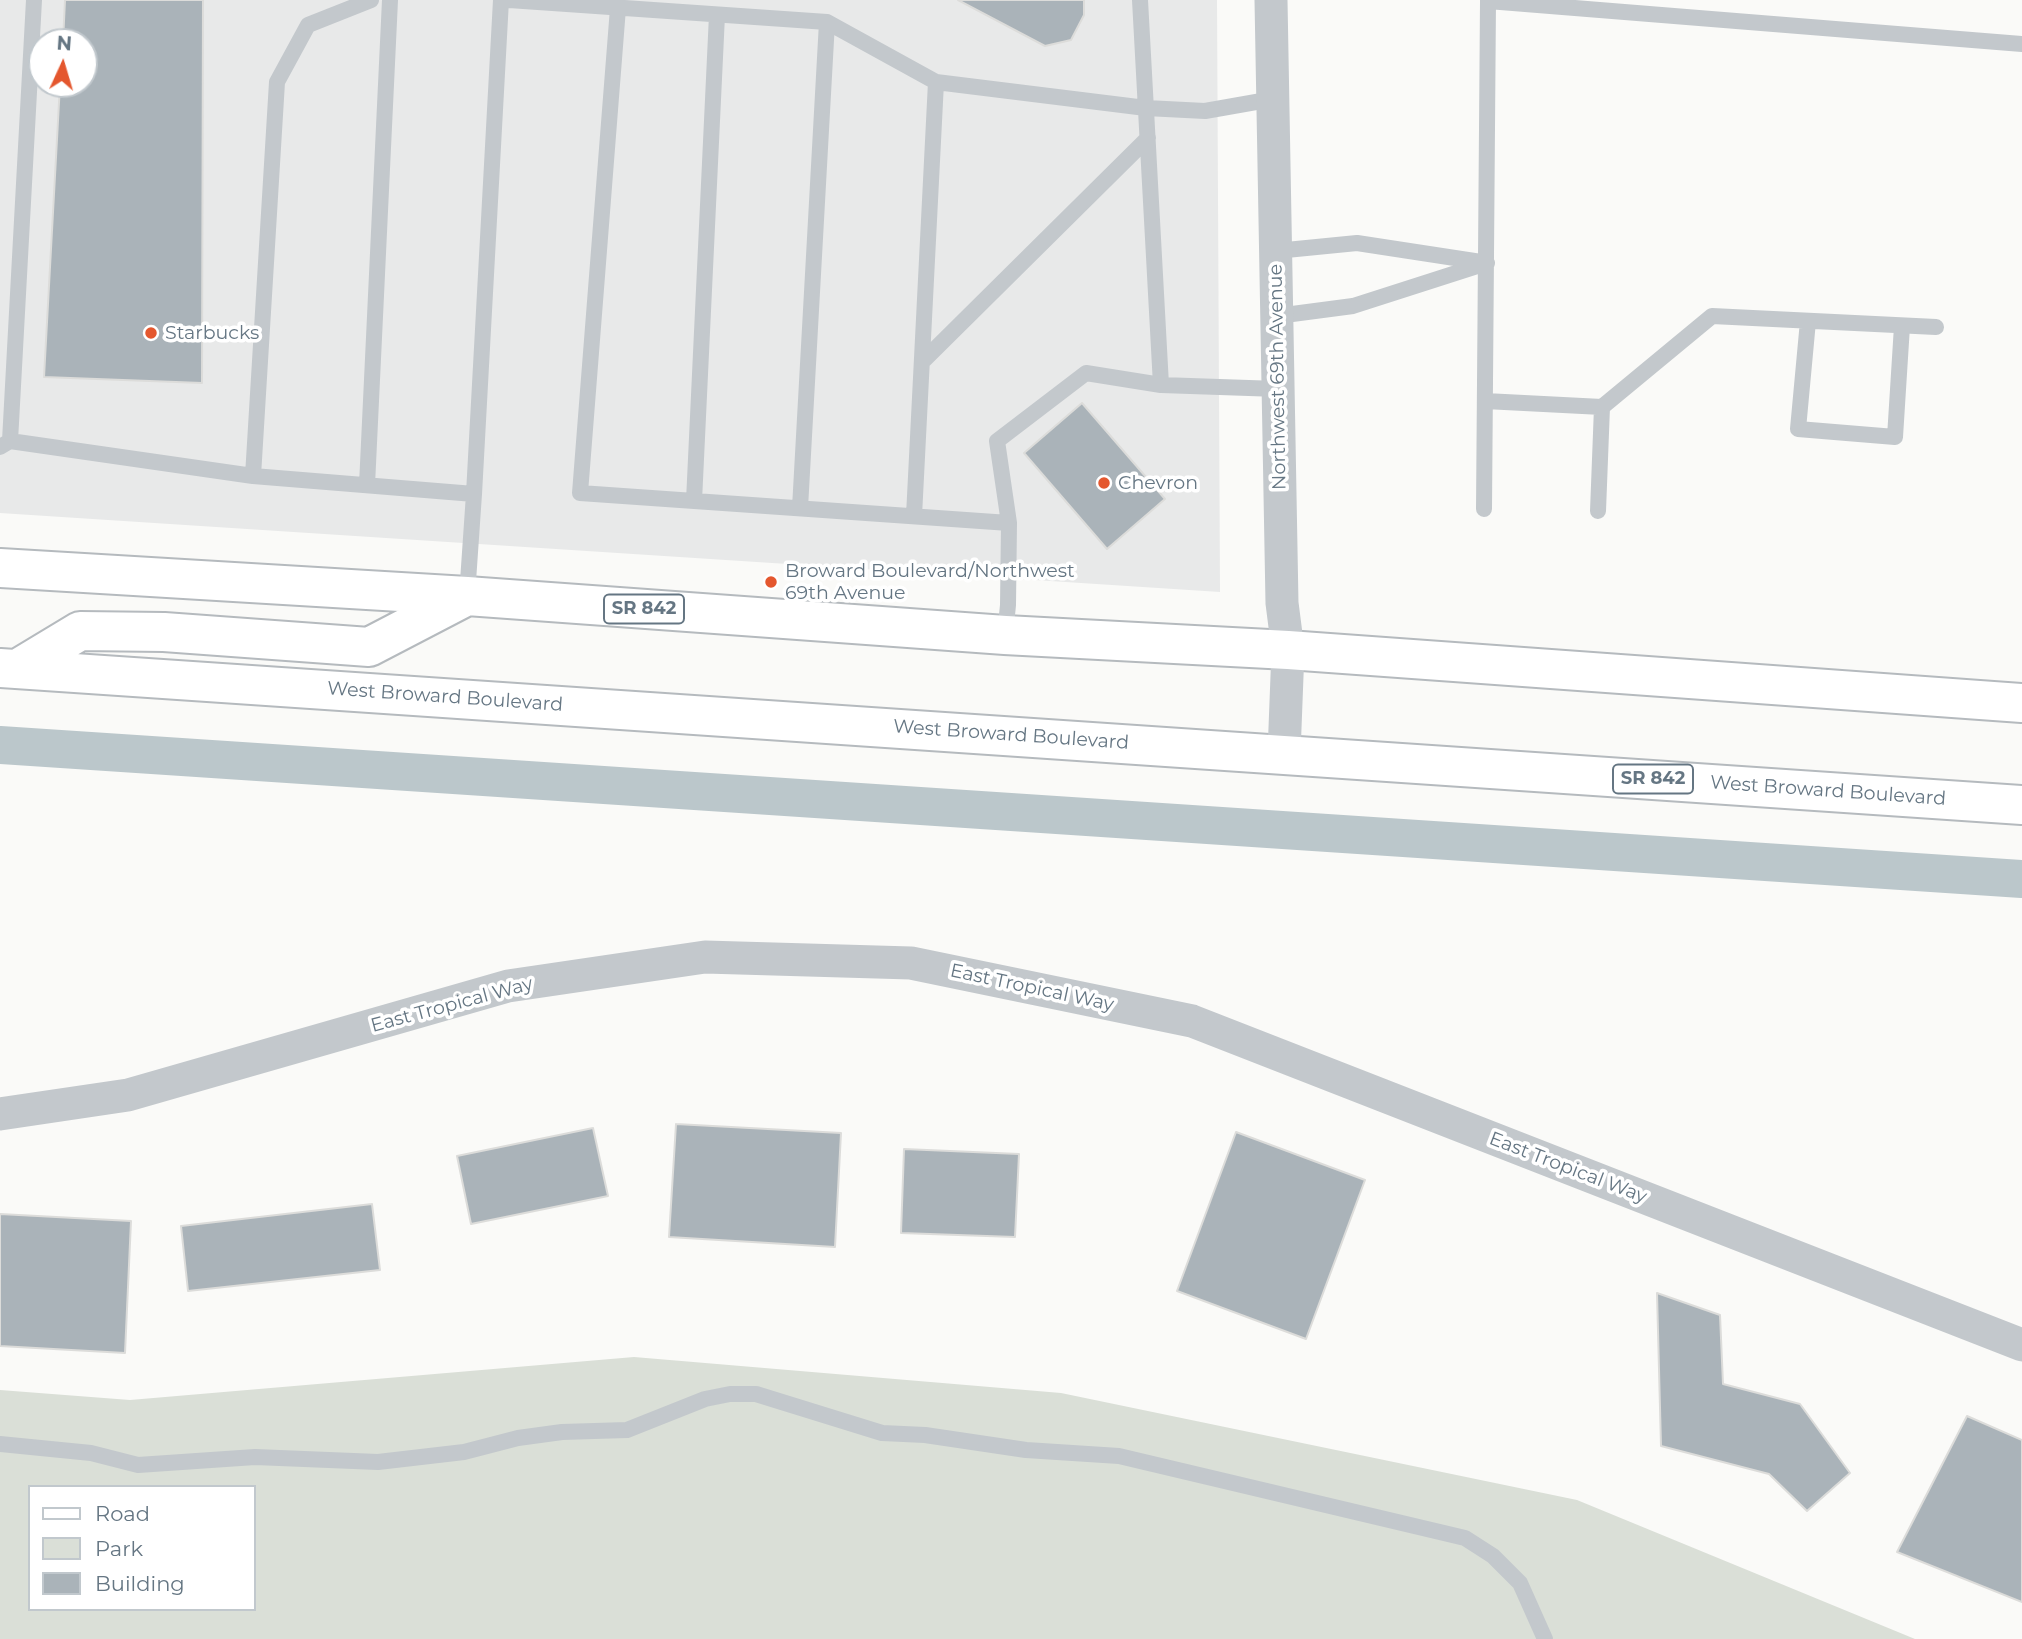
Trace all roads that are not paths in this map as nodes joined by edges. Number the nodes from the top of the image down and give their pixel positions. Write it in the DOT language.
graph roads {
  1 [pos="34,0"];
  2 [pos="371,0"];
  3 [pos="390,0"];
  4 [pos="501,0"];
  5 [pos="509,0"];
  6 [pos="1140,0"];
  7 [pos="1271,0"];
  8 [pos="618,8"];
  9 [pos="717,15"];
  10 [pos="827,22"];
  11 [pos="2022,44"];
  12 [pos="936,82"];
  13 [pos="1273,99"];
  14 [pos="1146,108"];
  15 [pos="1148,138"];
  16 [pos="1276,251"];
  17 [pos="1487,263"];
  18 [pos="1277,316"];
  19 [pos="1808,321"];
  20 [pos="1902,326"];
  21 [pos="1936,327"];
  22 [pos="922,362"];
  23 [pos="1161,385"];
  24 [pos="1278,389"];
  25 [pos="1485,401"];
  26 [pos="1602,407"];
  27 [pos="5,444"];
  28 [pos="253,476"];
  29 [pos="367,485"];
  30 [pos="474,494"];
  31 [pos="694,501"];
  32 [pos="800,508"];
  33 [pos="1484,509"];
  34 [pos="1598,511"];
  35 [pos="914,516"];
  36 [pos="1009,523"];
  37 [pos="0,568"];
  38 [pos="467,596"];
  39 [pos="1005,635"];
  40 [pos="1288,650"];
  41 [pos="8,668"];
  42 [pos="2022,703"];
  43 [pos="1284,754"];
  44 [pos="2022,805"];
  45 [pos="0,1114"];
  46 [pos="2022,1345"];
  47 [pos="0,1444"];
  48 [pos="1545,1639"];
  1 -- 27 [label="lane"];
  2 -- 28 [label="lane"];
  3 -- 29 [label="lane"];
  4 -- 30 [label="lane"];
  5 -- 8 [label="lane"];
  6 -- 14 [label="lane"];
  7 -- 13 [label="street, Northwest 69th Avenue"];
  8 -- 9 [label="lane"];
  8 -- 31 [label="lane"];
  9 -- 10 [label="lane"];
  9 -- 31 [label="lane"];
  10 -- 12 [label="lane"];
  10 -- 32 [label="lane"];
  11 -- 17 [label="lane"];
  12 -- 14 [label="lane"];
  12 -- 22 [label="lane"];
  13 -- 14 [label="lane"];
  13 -- 16 [label="street, Northwest 69th Avenue"];
  14 -- 15 [label="lane"];
  15 -- 22 [label="lane"];
  15 -- 23 [label="lane"];
  16 -- 17 [label="lane"];
  16 -- 18 [label="street, Northwest 69th Avenue"];
  17 -- 18 [label="lane"];
  17 -- 25 [label="lane"];
  18 -- 24 [label="street, Northwest 69th Avenue"];
  19 -- 20 [label="lane"];
  19 -- 20 [label="lane"];
  19 -- 26 [label="lane"];
  20 -- 21 [label="lane"];
  22 -- 35 [label="lane"];
  23 -- 24 [label="lane"];
  23 -- 36 [label="lane"];
  24 -- 40 [label="street, Northwest 69th Avenue"];
  25 -- 26 [label="lane"];
  25 -- 33 [label="lane"];
  26 -- 34 [label="lane"];
  27 -- 28 [label="lane"];
  28 -- 29 [label="lane"];
  29 -- 30 [label="lane"];
  30 -- 38 [label="lane"];
  31 -- 32 [label="lane"];
  32 -- 35 [label="lane"];
  35 -- 36 [label="lane"];
  36 -- 39 [label="lane"];
  37 -- 38 [label="main road, SR 842"];
  38 -- 39 [label="main road, SR 842"];
  38 -- 41 [label="main road"];
  39 -- 40 [label="main road, SR 842"];
  40 -- 42 [label="main road, SR 842"];
  40 -- 43 [label="street, Northwest 69th Avenue"];
  41 -- 43 [label="main road, West Broward Boulevard / SR 842"];
  43 -- 44 [label="main road, West Broward Boulevard / SR 842"];
  45 -- 46 [label="street, East Tropical Way"];
  47 -- 48 [label="lane"];
}
